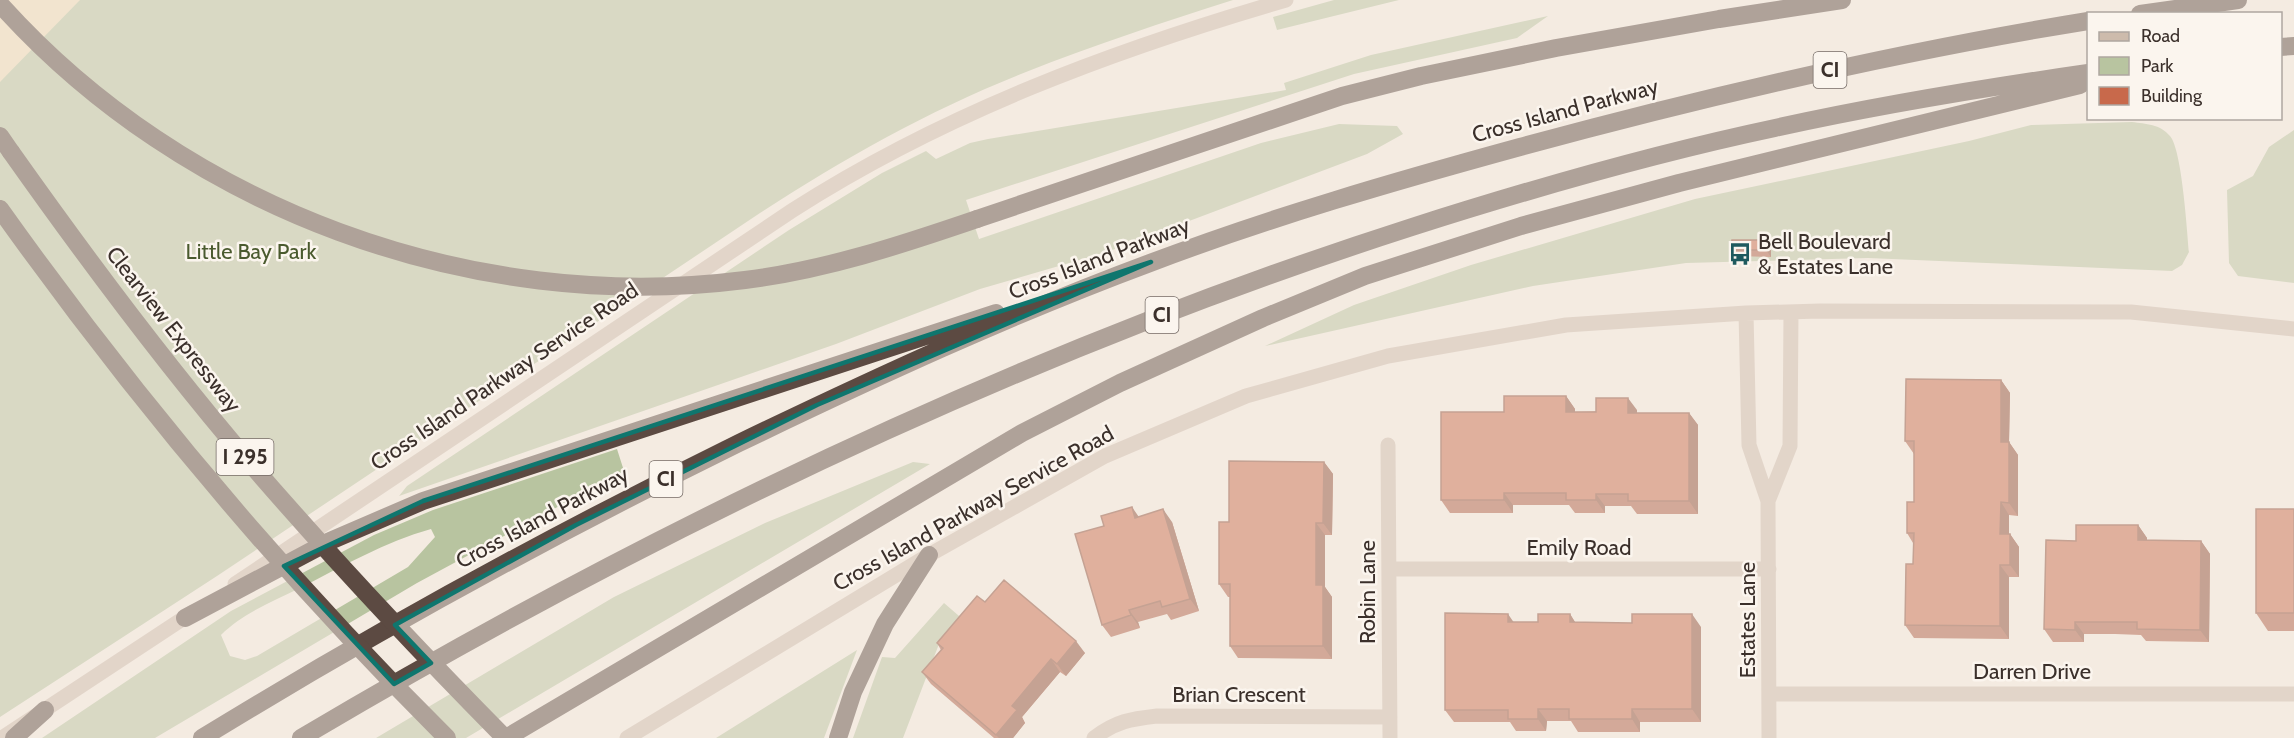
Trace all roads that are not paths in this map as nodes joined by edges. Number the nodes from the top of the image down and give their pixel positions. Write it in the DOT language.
graph roads {
  1 [pos="1286,0"];
  2 [pos="1842,0"];
  3 [pos="2238,0"];
  4 [pos="0,4"];
  5 [pos="2154,12"];
  6 [pos="2087,21"];
  7 [pos="2087,73"];
  8 [pos="2087,83"];
  9 [pos="0,136"];
  10 [pos="0,209"];
  11 [pos="1151,262"];
  12 [pos="1791,312"];
  13 [pos="1746,313"];
  14 [pos="2294,329"];
  15 [pos="1388,445"];
  16 [pos="1768,501"];
  17 [pos="929,555"];
  18 [pos="1389,569"];
  19 [pos="1769,569"];
  20 [pos="184,618"];
  21 [pos="1769,694"];
  22 [pos="2294,694"];
  23 [pos="45,710"];
  24 [pos="1390,717"];
  25 [pos="2,738"];
  26 [pos="14,738"];
  27 [pos="202,738"];
  28 [pos="302,738"];
  29 [pos="447,738"];
  30 [pos="506,738"];
  31 [pos="627,738"];
  32 [pos="838,738"];
  33 [pos="1094,738"];
  34 [pos="1390,738"];
  35 [pos="1769,738"];
  1 -- 20 [label="street, Cross Island Parkway Service Road"];
  2 -- 4 [label="highway, bridge"];
  3 -- 5 [label="highway"];
  6 -- 11 [label="highway, Cross Island Parkway / CI"];
  7 -- 28 [label="highway, CI"];
  8 -- 30 [label="highway"];
  9 -- 30 [label="highway, Clearview Expressway / I 295, bridge"];
  10 -- 29 [label="highway, I 295, bridge"];
  11 -- 20 [label="highway"];
  11 -- 27 [label="highway, Cross Island Parkway / CI"];
  12 -- 13 [label="street, Cross Island Parkway Service Road"];
  12 -- 14 [label="street, Cross Island Parkway Service Road"];
  12 -- 16 [label="street, Estates Lane"];
  13 -- 16 [label="street, Estates Lane"];
  13 -- 17 [label="street, Cross Island Parkway Service Road"];
  15 -- 18 [label="street, Robin Lane"];
  16 -- 19 [label="street, Estates Lane"];
  17 -- 31 [label="street, Cross Island Parkway Service Road"];
  17 -- 32 [label="highway"];
  18 -- 19 [label="street, Emily Road"];
  18 -- 24 [label="street, Robin Lane"];
  19 -- 21 [label="street, Estates Lane"];
  20 -- 23 [label="street, Cross Island Parkway Service Road"];
  21 -- 22 [label="street, Darren Drive"];
  21 -- 35 [label="street, Estates Lane"];
  23 -- 25 [label="street, Cross Island Parkway Service Road"];
  23 -- 26 [label="highway"];
  24 -- 33 [label="street, Brian Crescent"];
  24 -- 34 [label="street, Robin Lane"];
}
